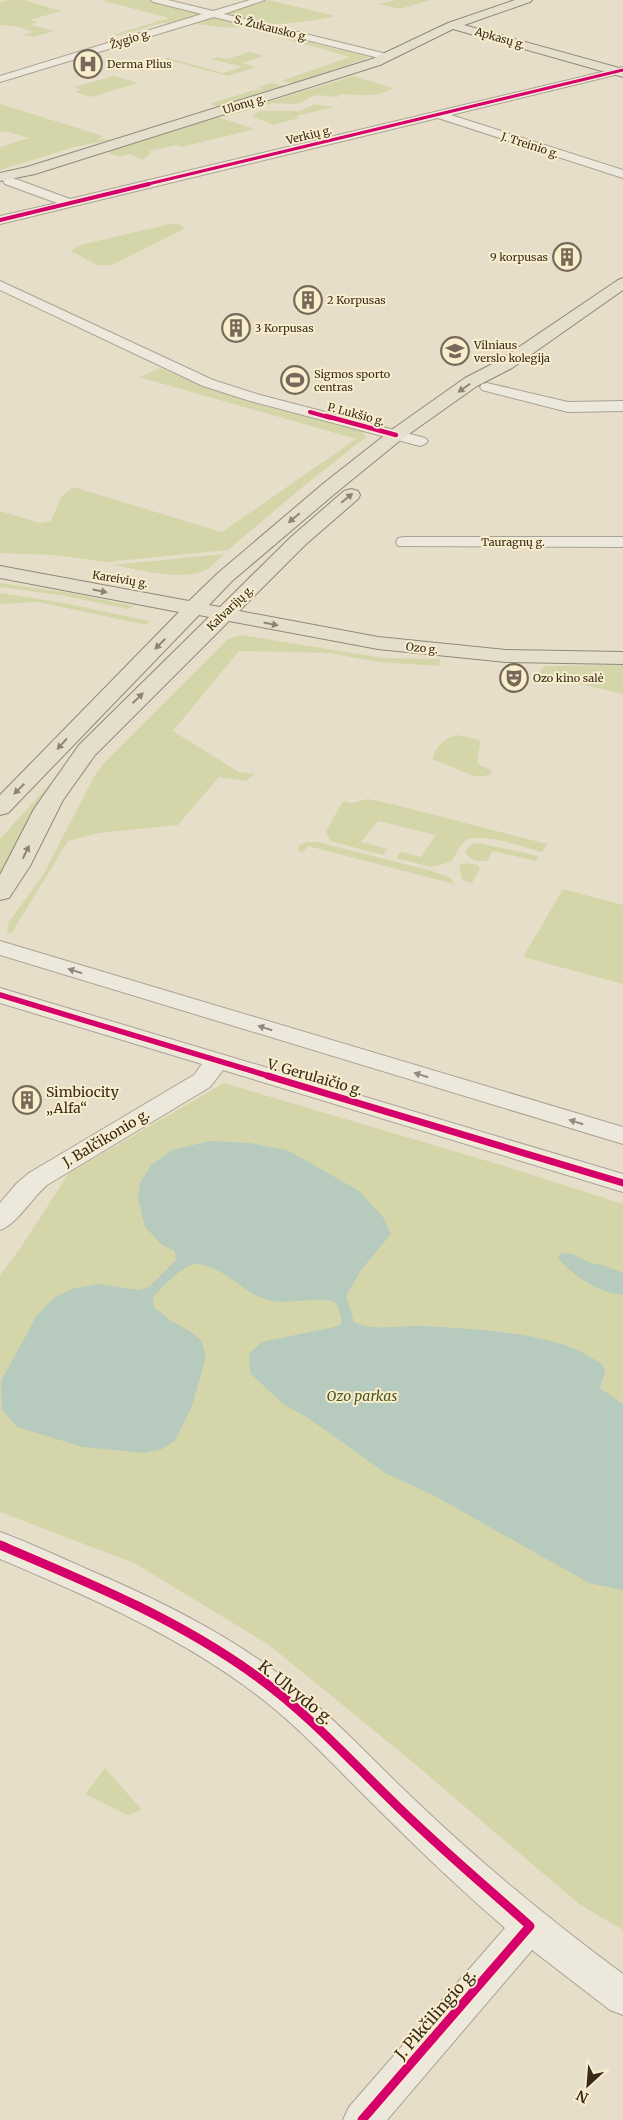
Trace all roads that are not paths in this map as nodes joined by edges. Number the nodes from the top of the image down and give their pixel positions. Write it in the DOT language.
graph roads {
  1 [pos="156,0"];
  2 [pos="260,0"];
  3 [pos="526,0"];
  4 [pos="213,14"];
  5 [pos="452,25"];
  6 [pos="387,58"];
  7 [pos="621,71"];
  8 [pos="0,79"];
  9 [pos="438,114"];
  10 [pos="623,174"];
  11 [pos="3,180"];
  12 [pos="69,203"];
  13 [pos="0,220"];
  14 [pos="623,283"];
  15 [pos="0,285"];
  16 [pos="506,364"];
  17 [pos="487,387"];
  18 [pos="466,406"];
  19 [pos="623,406"];
  20 [pos="426,436"];
  21 [pos="401,444"];
  22 [pos="368,481"];
  23 [pos="404,542"];
  24 [pos="623,542"];
  25 [pos="0,568"];
  26 [pos="0,572"];
  27 [pos="209,594"];
  28 [pos="240,599"];
  29 [pos="194,609"];
  30 [pos="223,615"];
  31 [pos="623,647"];
  32 [pos="623,658"];
  33 [pos="0,808"];
  34 [pos="0,894"];
  35 [pos="0,948"];
  36 [pos="0,995"];
  37 [pos="217,1061"];
  38 [pos="623,1136"];
  39 [pos="623,1184"];
  40 [pos="0,1221"];
  41 [pos="0,1545"];
  42 [pos="530,1926"];
  43 [pos="623,1996"];
  44 [pos="362,2120"];
  1 -- 4 [label="street, S. Žukausko g."];
  2 -- 4 [label="street, Žygio g."];
  3 -- 5 [label="main road, Apkasų g."];
  4 -- 6 [label="street, S. Žukausko g."];
  4 -- 8 [label="street, Žygio g."];
  5 -- 6 [label="main road, Ulonų g."];
  5 -- 7 [label="main road, Apkasų g."];
  6 -- 11 [label="main road, Ulonų g."];
  7 -- 9 [label="street, Verkių g."];
  9 -- 10 [label="street, J. Treinio g."];
  9 -- 12 [label="street, Verkių g."];
  11 -- 12 [label="street"];
  12 -- 13 [label="street, Verkių g."];
  14 -- 16 [label="main road, Kalvarijų g."];
  15 -- 21 [label="street, P. Lukšio g."];
  16 -- 17 [label="main road, Kalvarijų g."];
  16 -- 21 [label="main road, Kalvarijų g., one-way"];
  17 -- 18 [label="main road, Kalvarijų g."];
  17 -- 19 [label="street"];
  20 -- 21 [label="main road, Kalvarijų g."];
  21 -- 27 [label="main road, Kalvarijų g., one-way"];
  28 -- 22 [label="main road, Kalvarijų g., one-way"];
  23 -- 24 [label="street, Tauragnų g."];
  25 -- 27 [label="main road, Kareivių g."];
  26 -- 29 [label="main road, Kareivių g., one-way"];
  27 -- 28 [label="main road, Kareivių g."];
  27 -- 29 [label="main road, Kalvarijų g."];
  28 -- 30 [label="main road, Kalvarijų g."];
  28 -- 31 [label="main road, Ozo g."];
  29 -- 30 [label="main road, Kareivių g."];
  29 -- 33 [label="main road, Kalvarijų g., one-way"];
  30 -- 32 [label="main road, Ozo g., one-way"];
  34 -- 30 [label="main road, Kalvarijų g., one-way"];
  38 -- 35 [label="street, one-way"];
  36 -- 37 [label="street, V. Gerulaičio g."];
  37 -- 39 [label="street, V. Gerulaičio g."];
  37 -- 40 [label="street, J. Balčikonio g."];
  41 -- 42 [label="street, K. Ulvydo g."];
  42 -- 43 [label="street, K. Ulvydo g."];
  42 -- 44 [label="street, J. Pikčilingio g."];
}
